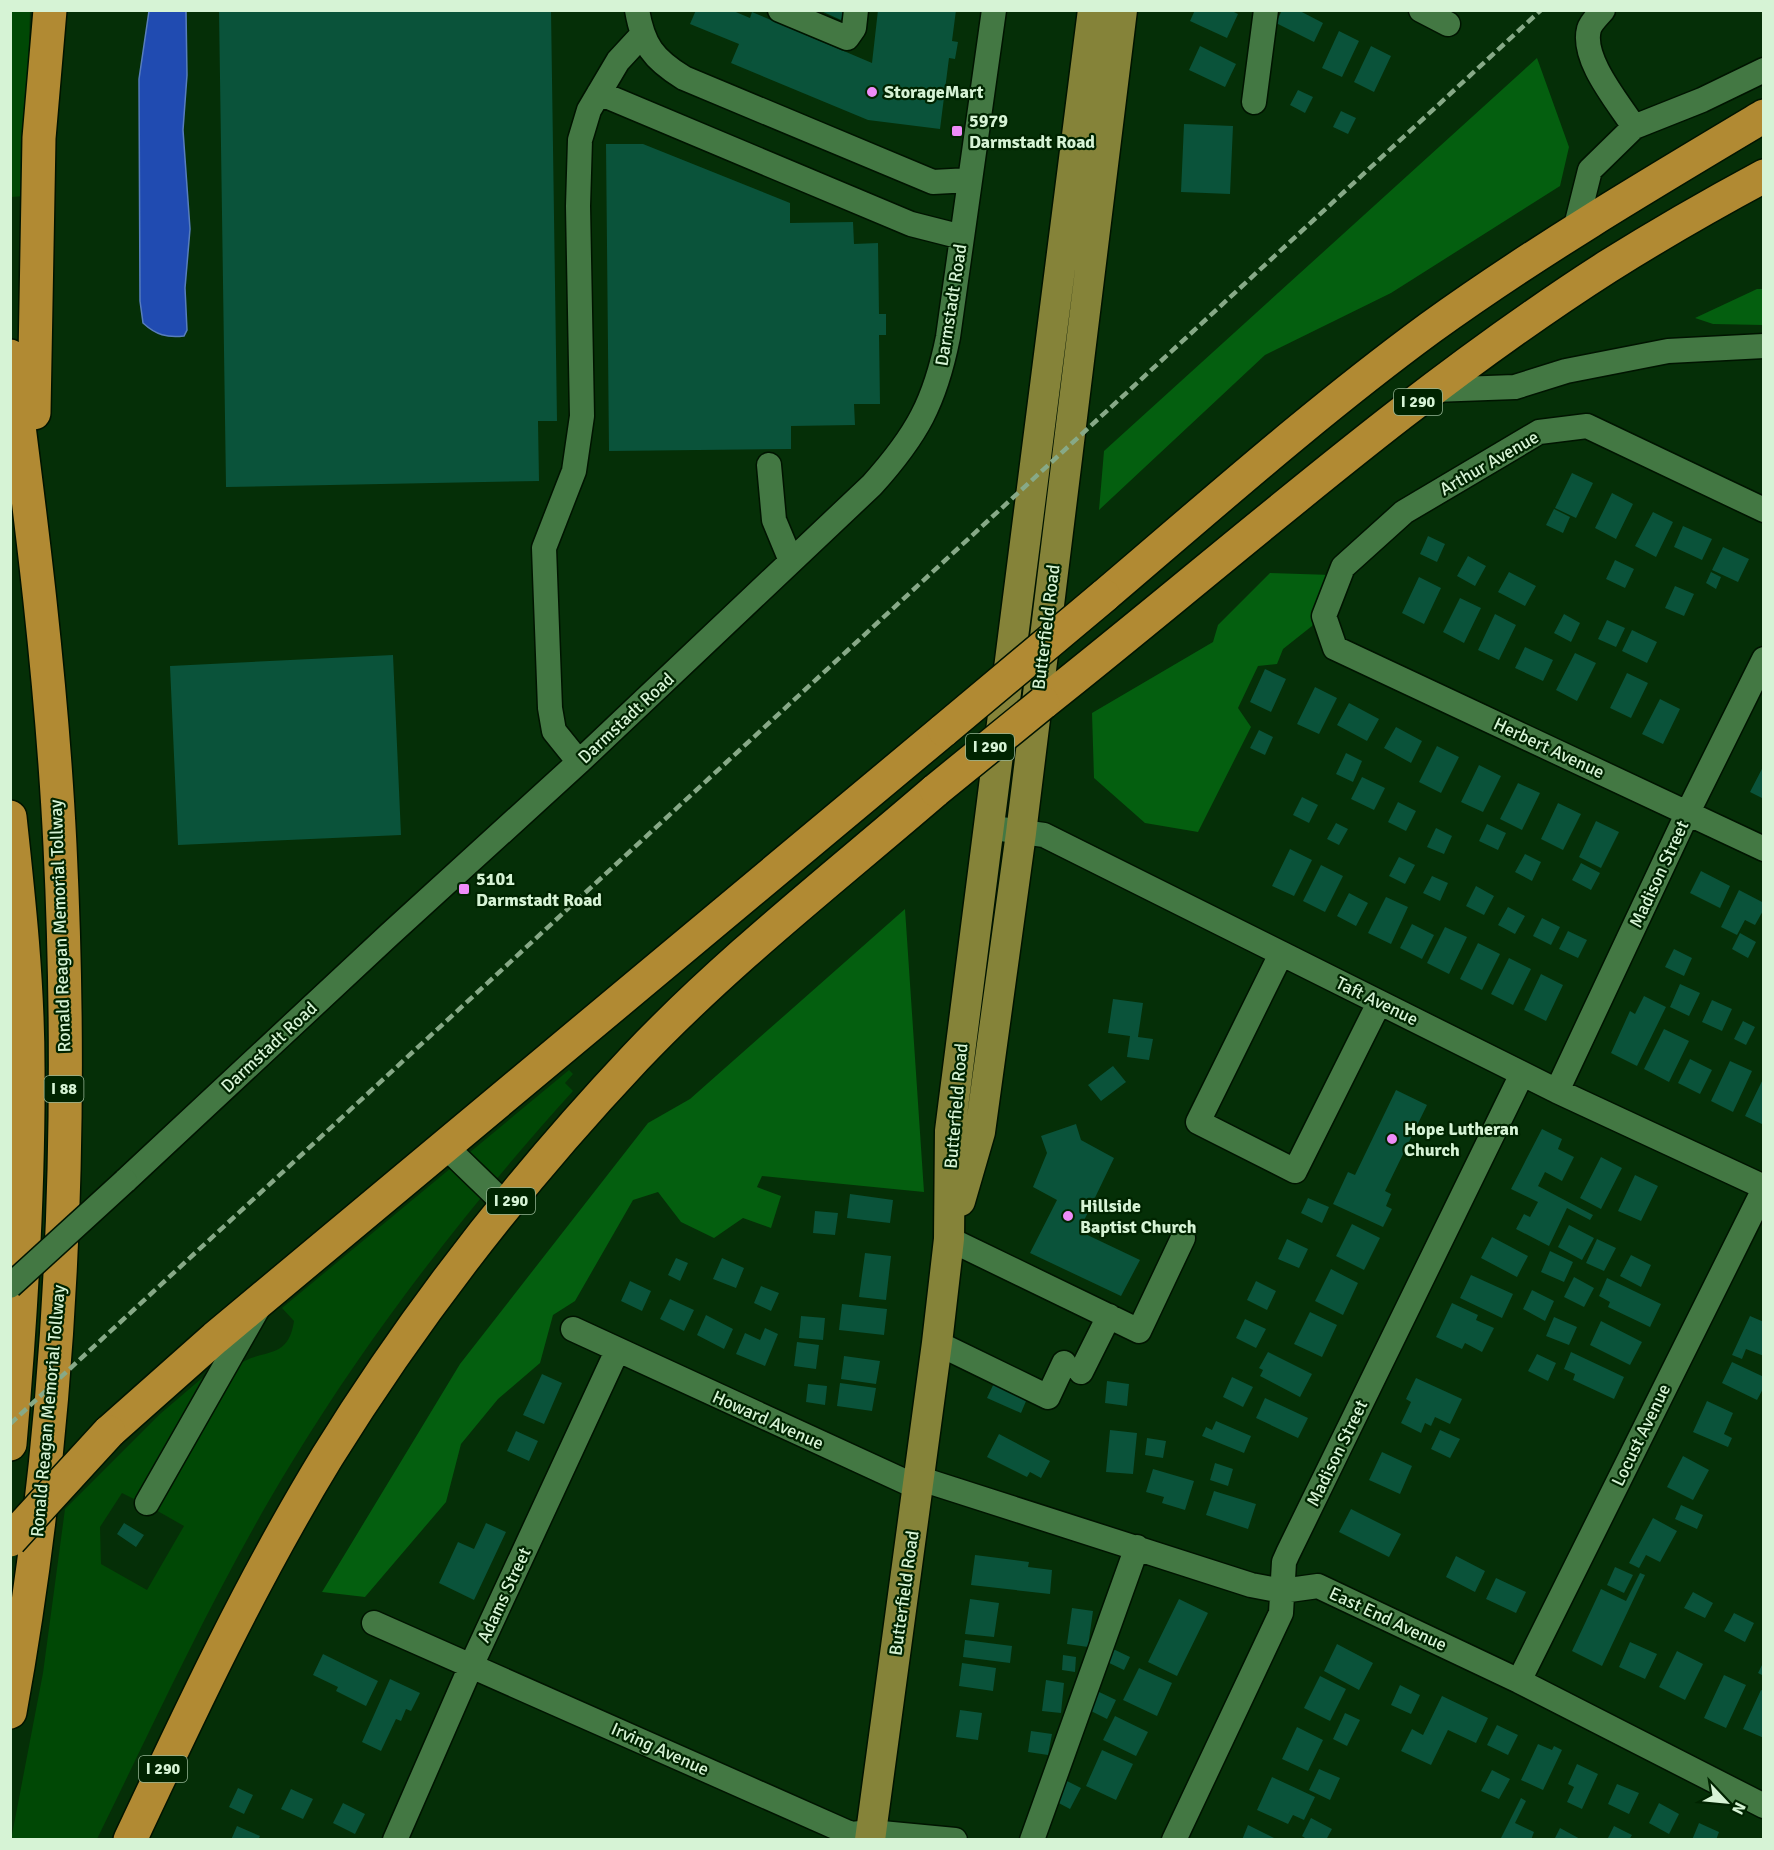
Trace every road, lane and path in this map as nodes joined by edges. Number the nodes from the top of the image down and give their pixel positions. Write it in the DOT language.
graph roads {
  1 [pos="50,10"];
  2 [pos="637,10"];
  3 [pos="780,10"];
  4 [pos="856,10"];
  5 [pos="994,10"];
  6 [pos="1093,10"];
  7 [pos="1122,10"];
  8 [pos="1266,10"];
  9 [pos="1421,10"];
  10 [pos="1603,10"];
  11 [pos="1448,24"];
  12 [pos="642,35"];
  13 [pos="1764,70"];
  14 [pos="599,93"];
  15 [pos="1254,102"];
  16 [pos="1764,116"];
  17 [pos="1634,127"];
  18 [pos="1764,176"];
  19 [pos="970,180"];
  20 [pos="1575,230"];
  21 [pos="962,237"];
  22 [pos="1764,346"];
  23 [pos="10,356"];
  24 [pos="1433,390"];
  25 [pos="21,408"];
  26 [pos="769,465"];
  27 [pos="1764,510"];
  28 [pos="791,561"];
  29 [pos="1335,648"];
  30 [pos="1764,658"];
  31 [pos="579,762"];
  32 [pos="1688,812"];
  33 [pos="10,817"];
  34 [pos="987,827"];
  35 [pos="1021,832"];
  36 [pos="1764,849"];
  37 [pos="1281,954"];
  38 [pos="1379,1003"];
  39 [pos="1522,1074"];
  40 [pos="1557,1091"];
  41 [pos="446,1148"];
  42 [pos="1764,1188"];
  43 [pos="507,1206"];
  44 [pos="1183,1238"];
  45 [pos="949,1239"];
  46 [pos="10,1286"];
  47 [pos="263,1299"];
  48 [pos="1109,1316"];
  49 [pos="573,1329"];
  50 [pos="937,1343"];
  51 [pos="617,1351"];
  52 [pos="10,1444"];
  53 [pos="920,1484"];
  54 [pos="147,1503"];
  55 [pos="10,1540"];
  56 [pos="1137,1546"];
  57 [pos="1282,1591"];
  58 [pos="374,1623"];
  59 [pos="471,1666"];
  60 [pos="1519,1681"];
  61 [pos="10,1712"];
  62 [pos="1764,1806"];
  63 [pos="870,1835"];
  64 [pos="130,1839"];
  65 [pos="395,1839"];
  66 [pos="955,1839"];
  67 [pos="1032,1839"];
  68 [pos="1174,1839"];
  1 -- 25 [label="highway"];
  2 -- 12 [label="street"];
  3 -- 4 [label="street"];
  5 -- 19 [label="street, Darmstadt Road"];
  6 -- 34 [label="main road, Butterfield Road"];
  7 -- 35 [label="main road, Butterfield Road"];
  8 -- 15 [label="street"];
  9 -- 11 [label="street"];
  10 -- 17 [label="street"];
  12 -- 14 [label="street"];
  12 -- 19 [label="street"];
  13 -- 17 [label="street"];
  14 -- 21 [label="street"];
  14 -- 31 [label="street"];
  16 -- 20 [label="highway, I 290"];
  17 -- 20 [label="street"];
  18 -- 24 [label="highway, I 290"];
  19 -- 21 [label="street, Darmstadt Road"];
  20 -- 41 [label="highway, I 290, bridge"];
  21 -- 28 [label="street, Darmstadt Road"];
  22 -- 24 [label="street"];
  23 -- 25 [label="highway, Ronald Reagan Memorial Tollway / I 88"];
  24 -- 43 [label="highway, I 290, bridge"];
  25 -- 61 [label="highway, Ronald Reagan Memorial Tollway / I 88"];
  26 -- 28 [label="street"];
  27 -- 29 [label="street, Arthur Avenue"];
  28 -- 31 [label="street, Darmstadt Road"];
  29 -- 32 [label="street, Herbert Avenue"];
  30 -- 32 [label="street, Madison Street"];
  31 -- 46 [label="street, Darmstadt Road, bridge"];
  32 -- 36 [label="street, Herbert Avenue"];
  32 -- 40 [label="street, Madison Street"];
  33 -- 52 [label="highway, Ronald Reagan Memorial Tollway / I 88"];
  34 -- 35 [label="street, Taft Avenue"];
  34 -- 45 [label="main road, Butterfield Road"];
  35 -- 37 [label="street, Taft Avenue"];
  35 -- 45 [label="main road, Butterfield Road"];
  37 -- 38 [label="street, Taft Avenue"];
  37 -- 38 [label="street"];
  38 -- 39 [label="street, Taft Avenue"];
  39 -- 40 [label="street, Taft Avenue"];
  39 -- 57 [label="street, Madison Street"];
  40 -- 42 [label="street, Taft Avenue"];
  41 -- 43 [label="street"];
  41 -- 47 [label="highway, I 290"];
  42 -- 60 [label="street, Locust Avenue"];
  43 -- 64 [label="highway, I 290"];
  44 -- 48 [label="street"];
  45 -- 48 [label="street"];
  45 -- 50 [label="main road, Butterfield Road"];
  47 -- 54 [label="street"];
  47 -- 55 [label="highway, I 290, bridge"];
  48 -- 50 [label="street"];
  49 -- 51 [label="street, Howard Avenue"];
  50 -- 53 [label="main road, Butterfield Road"];
  51 -- 53 [label="street, Howard Avenue"];
  51 -- 59 [label="street, Adams Street"];
  53 -- 56 [label="street, East End Avenue"];
  53 -- 63 [label="main road, Butterfield Road"];
  56 -- 57 [label="street, East End Avenue"];
  56 -- 67 [label="street"];
  57 -- 60 [label="street, East End Avenue"];
  57 -- 68 [label="street, Madison Street"];
  58 -- 59 [label="street, Irving Avenue"];
  59 -- 63 [label="street, Irving Avenue"];
  59 -- 65 [label="street, Adams Street"];
  60 -- 62 [label="street, East End Avenue"];
  63 -- 66 [label="street, Irving Avenue"];
}
